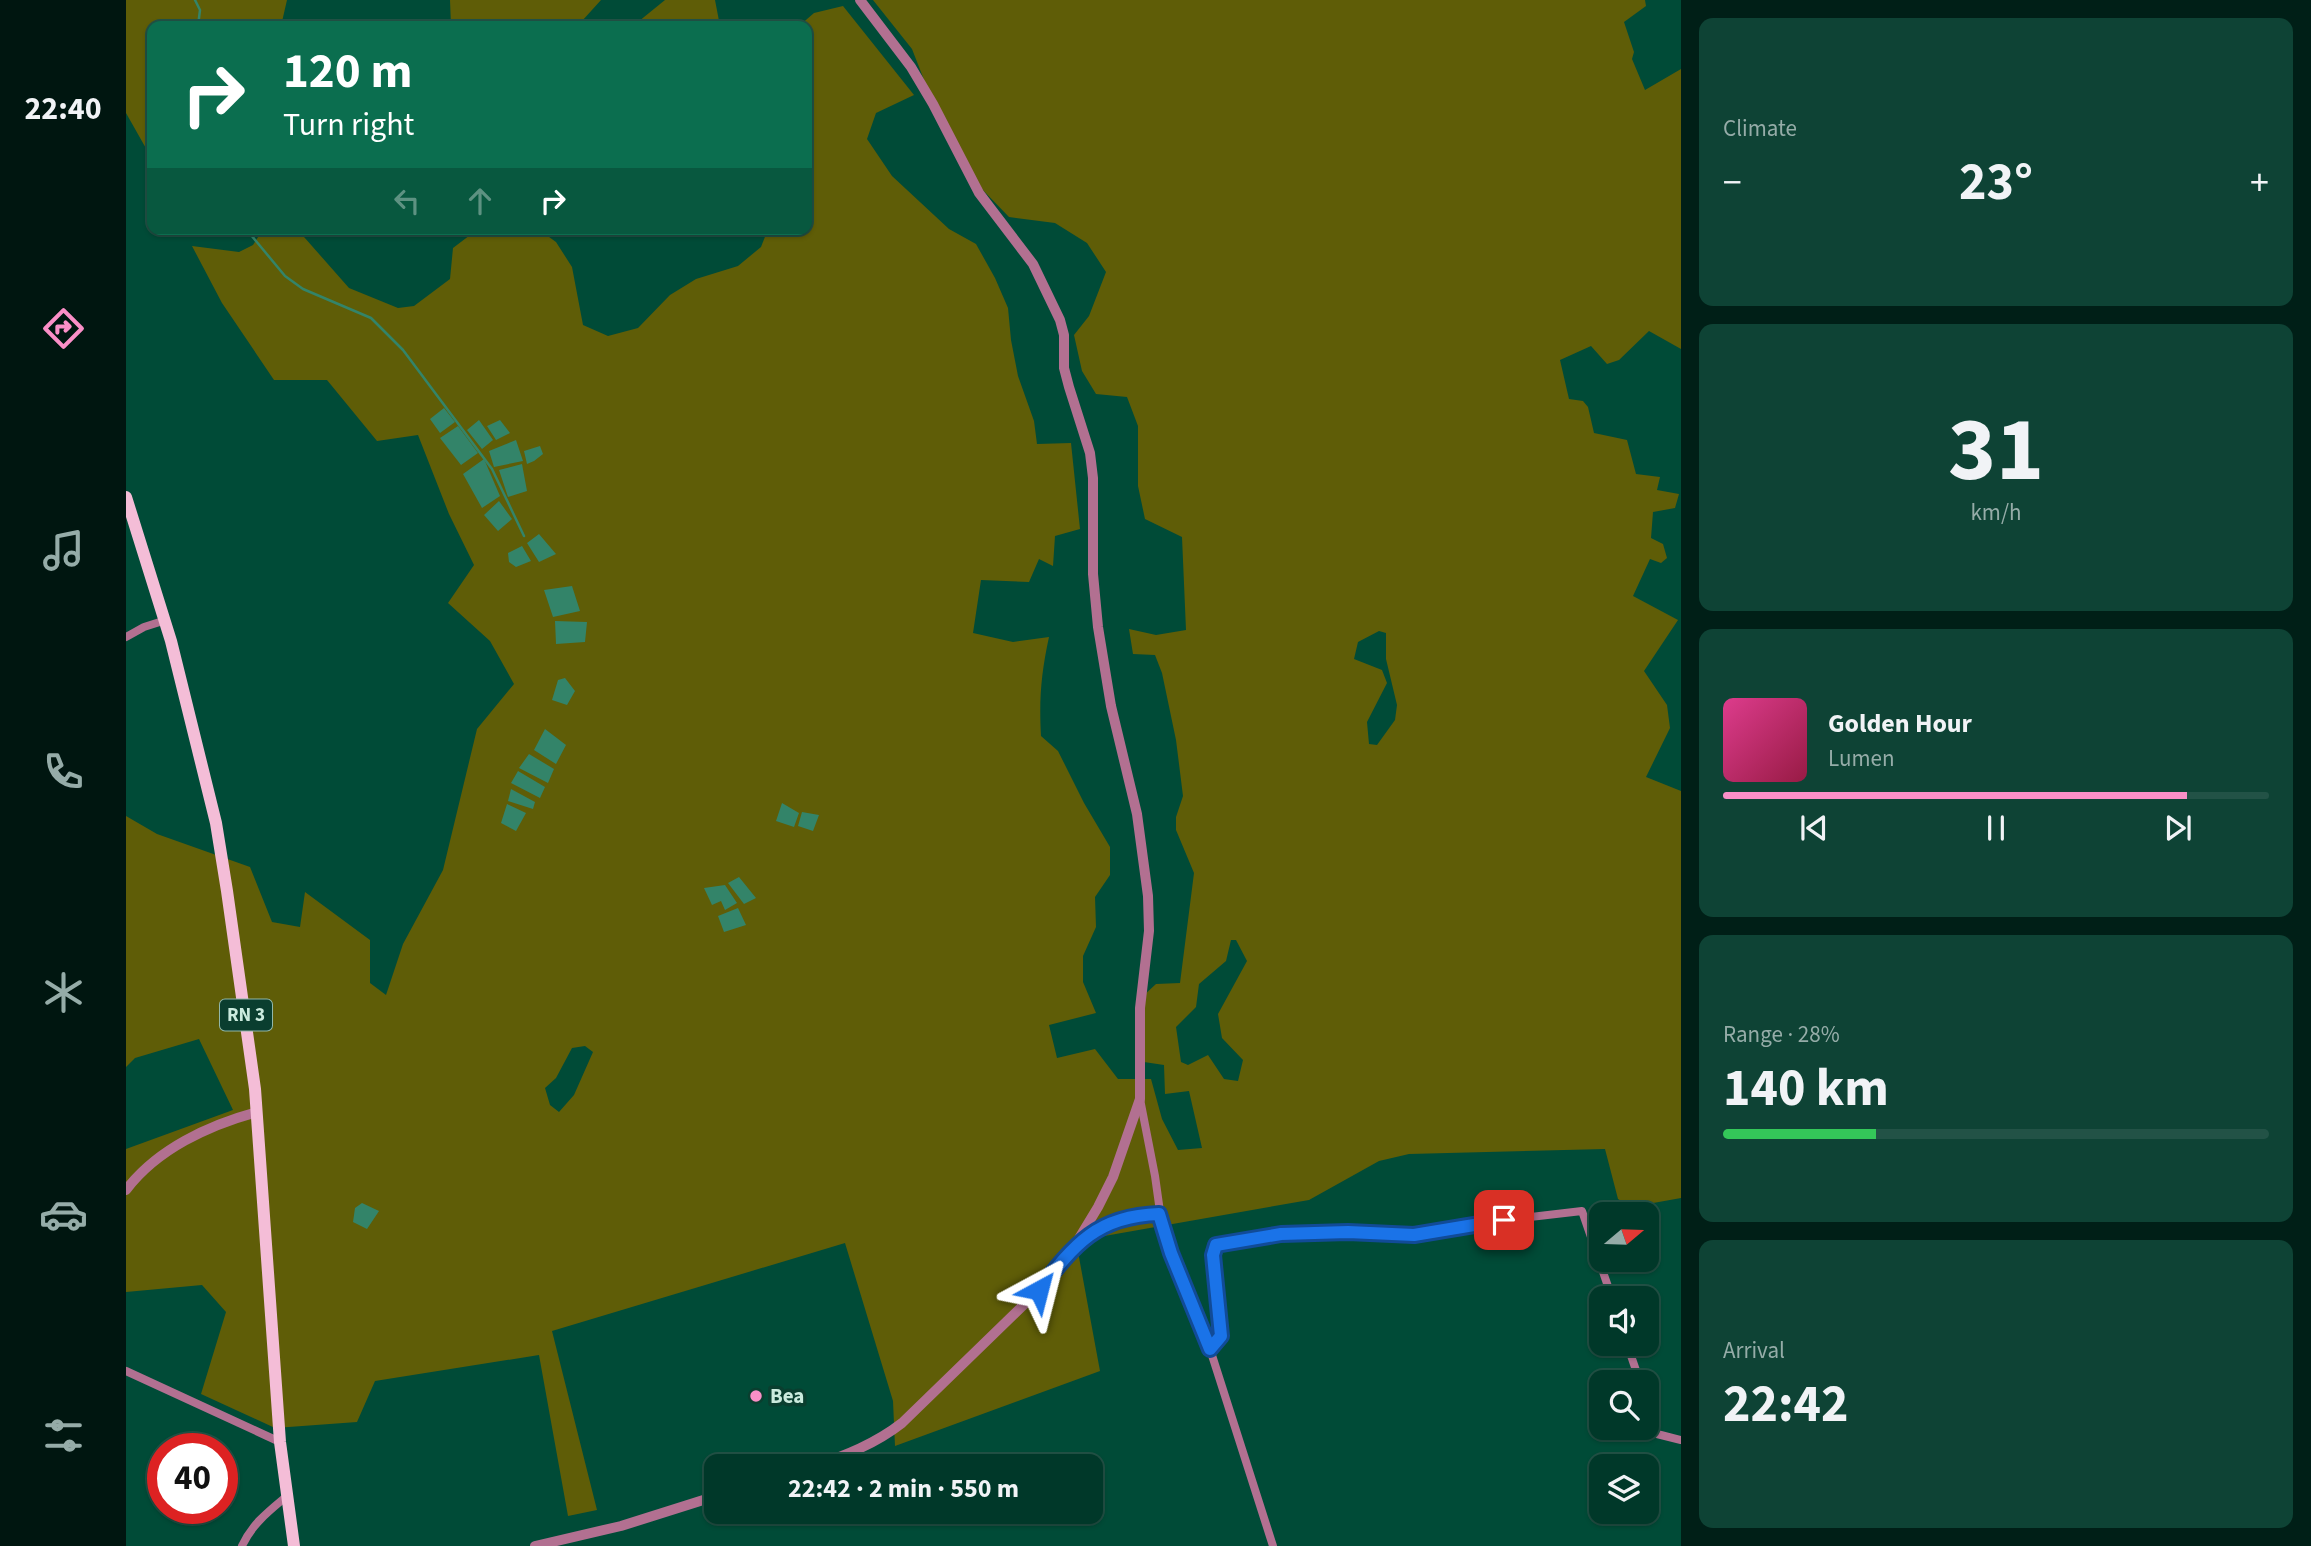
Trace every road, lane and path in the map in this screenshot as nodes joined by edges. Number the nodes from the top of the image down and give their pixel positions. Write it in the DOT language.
graph roads {
  1 [pos="860,0"];
  2 [pos="126,497"];
  3 [pos="166,620"];
  4 [pos="126,637"];
  5 [pos="1140,1099"];
  6 [pos="257,1112"];
  7 [pos="126,1190"];
  8 [pos="1159,1214"];
  9 [pos="1075,1245"];
  10 [pos="1608,1286"];
  11 [pos="1210,1349"];
  12 [pos="126,1371"];
  13 [pos="1659,1434"];
  14 [pos="1681,1440"];
  15 [pos="280,1442"];
  16 [pos="849,1454"];
  17 [pos="287,1496"];
  18 [pos="704,1500"];
  19 [pos="242,1546"];
  20 [pos="294,1546"];
  21 [pos="534,1546"];
  22 [pos="1273,1546"];
  1 -- 5 [label="street"];
  2 -- 3 [label="main road, RN 3"];
  3 -- 4 [label="street"];
  3 -- 6 [label="main road, RN 3"];
  5 -- 8 [label="street"];
  5 -- 9 [label="street"];
  6 -- 7 [label="street"];
  6 -- 15 [label="main road, RN 3"];
  8 -- 9 [label="street"];
  8 -- 11 [label="street"];
  9 -- 16 [label="street"];
  10 -- 11 [label="street"];
  11 -- 22 [label="street"];
  12 -- 15 [label="street"];
  13 -- 14 [label="street"];
  15 -- 17 [label="main road, RN 3"];
  17 -- 19 [label="street"];
  17 -- 20 [label="main road, RN 3"];
  18 -- 21 [label="street"];
}
